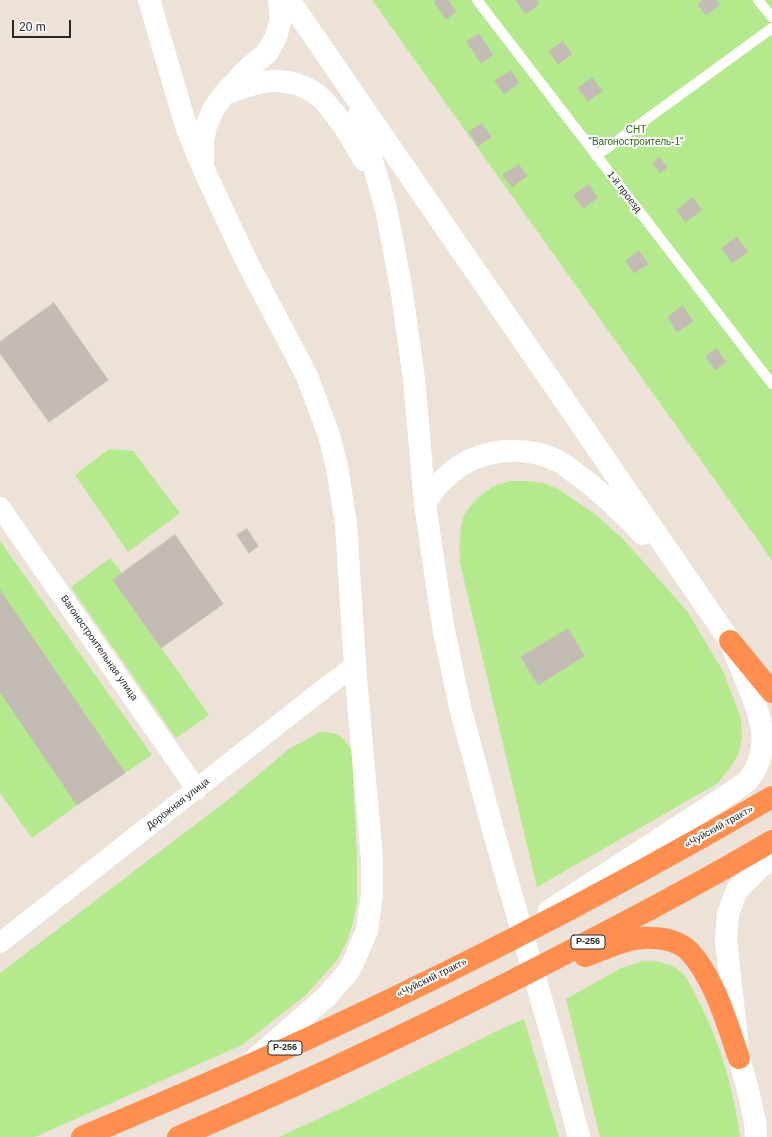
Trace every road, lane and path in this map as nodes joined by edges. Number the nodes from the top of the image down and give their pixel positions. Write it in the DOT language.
graph roads {
  1 [pos="149,0"];
  2 [pos="279,0"];
  3 [pos="289,0"];
  4 [pos="477,0"];
  5 [pos="758,0"];
  6 [pos="772,17"];
  7 [pos="772,28"];
  8 [pos="224,94"];
  9 [pos="353,96"];
  10 [pos="596,156"];
  11 [pos="203,168"];
  12 [pos="387,212"];
  13 [pos="772,384"];
  14 [pos="425,504"];
  15 [pos="0,507"];
  16 [pos="689,582"];
  17 [pos="730,641"];
  18 [pos="356,666"];
  19 [pos="772,692"];
  20 [pos="197,790"];
  21 [pos="772,797"];
  22 [pos="772,841"];
  23 [pos="772,859"];
  24 [pos="0,943"];
  25 [pos="484,953"];
  26 [pos="501,987"];
  27 [pos="740,1058"];
  28 [pos="246,1066"];
  29 [pos="82,1137"];
  30 [pos="178,1137"];
  31 [pos="579,1137"];
  32 [pos="756,1137"];
  1 -- 11 [label="street"];
  2 -- 8 [label="street"];
  3 -- 9 [label="street"];
  4 -- 10 [label="lane, 1-й проезд"];
  5 -- 6 [label="lane"];
  7 -- 10 [label="lane"];
  8 -- 11 [label="street"];
  8 -- 12 [label="street"];
  9 -- 12 [label="street"];
  9 -- 16 [label="street"];
  10 -- 13 [label="lane, 1-й проезд"];
  11 -- 18 [label="street"];
  12 -- 14 [label="street"];
  14 -- 16 [label="street"];
  14 -- 31 [label="street"];
  15 -- 20 [label="street, Вагоностроительная улица"];
  16 -- 17 [label="street"];
  17 -- 19 [label="highway"];
  17 -- 25 [label="street"];
  18 -- 20 [label="street, Дорожная улица"];
  18 -- 28 [label="street"];
  20 -- 24 [label="street, Дорожная улица"];
  21 -- 25 [label="highway, «Чуйский тракт» / Р-256"];
  22 -- 26 [label="highway, Р-256"];
  23 -- 27 [label="street"];
  25 -- 28 [label="highway, «Чуйский тракт» / Р-256"];
  26 -- 27 [label="highway"];
  26 -- 30 [label="highway, Р-256"];
  27 -- 32 [label="street"];
  28 -- 29 [label="highway, «Чуйский тракт» / Р-256"];
}
